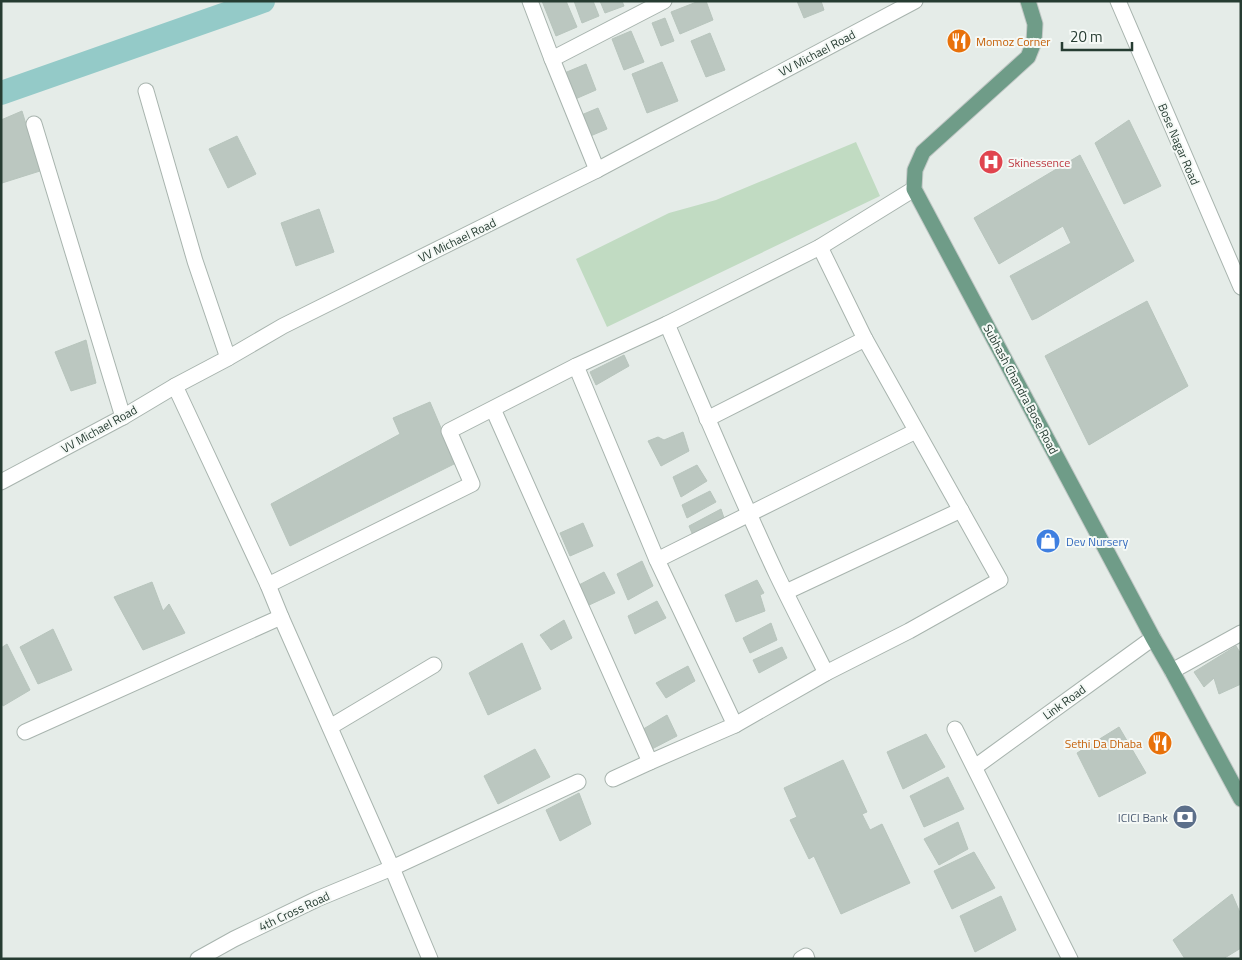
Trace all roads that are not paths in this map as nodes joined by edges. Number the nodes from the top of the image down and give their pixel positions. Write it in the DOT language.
graph roads {
  1 [pos="530,1"];
  2 [pos="664,1"];
  3 [pos="915,1"];
  4 [pos="1028,1"];
  5 [pos="1118,1"];
  6 [pos="552,59"];
  7 [pos="146,91"];
  8 [pos="34,124"];
  9 [pos="597,170"];
  10 [pos="914,190"];
  11 [pos="820,247"];
  12 [pos="1241,287"];
  13 [pos="667,324"];
  14 [pos="865,339"];
  15 [pos="228,358"];
  16 [pos="576,366"];
  17 [pos="175,386"];
  18 [pos="493,409"];
  19 [pos="124,417"];
  20 [pos="707,419"];
  21 [pos="916,431"];
  22 [pos="1,482"];
  23 [pos="961,510"];
  24 [pos="750,515"];
  25 [pos="657,560"];
  26 [pos="268,585"];
  27 [pos="786,592"];
  28 [pos="281,617"];
  29 [pos="1241,633"];
  30 [pos="1153,638"];
  31 [pos="434,665"];
  32 [pos="1172,671"];
  33 [pos="826,674"];
  34 [pos="735,725"];
  35 [pos="330,727"];
  36 [pos="955,729"];
  37 [pos="25,732"];
  38 [pos="650,762"];
  39 [pos="975,767"];
  40 [pos="613,779"];
  41 [pos="578,782"];
  42 [pos="1241,799"];
  43 [pos="392,868"];
  44 [pos="198,959"];
  45 [pos="430,959"];
  46 [pos="801,959"];
  47 [pos="807,959"];
  48 [pos="1070,959"];
  1 -- 6 [label="street"];
  2 -- 6 [label="street"];
  3 -- 9 [label="street, VV Michael Road"];
  4 -- 10 [label="main road"];
  5 -- 12 [label="street, Bose Nagar Road"];
  6 -- 9 [label="street"];
  7 -- 15 [label="street"];
  8 -- 19 [label="street"];
  9 -- 15 [label="street, VV Michael Road"];
  10 -- 11 [label="street"];
  10 -- 30 [label="main road, Subhash Chandra Bose Road"];
  11 -- 13 [label="street"];
  11 -- 14 [label="street"];
  13 -- 16 [label="street"];
  13 -- 20 [label="street"];
  14 -- 20 [label="street"];
  14 -- 21 [label="street"];
  15 -- 17 [label="street, VV Michael Road"];
  16 -- 18 [label="street"];
  16 -- 25 [label="street"];
  17 -- 19 [label="street, VV Michael Road"];
  17 -- 26 [label="street"];
  18 -- 26 [label="street"];
  18 -- 38 [label="street"];
  19 -- 22 [label="street, VV Michael Road"];
  20 -- 24 [label="street"];
  21 -- 23 [label="street"];
  21 -- 24 [label="street"];
  23 -- 27 [label="street"];
  23 -- 33 [label="street"];
  24 -- 25 [label="street"];
  24 -- 27 [label="street"];
  25 -- 34 [label="street"];
  26 -- 28 [label="street"];
  27 -- 33 [label="street"];
  28 -- 35 [label="street"];
  28 -- 37 [label="street"];
  29 -- 32 [label="street"];
  30 -- 32 [label="main road, Subhash Chandra Bose Road"];
  30 -- 39 [label="street, Link Road"];
  31 -- 35 [label="street"];
  32 -- 42 [label="main road, Subhash Chandra Bose Road"];
  33 -- 34 [label="street"];
  34 -- 38 [label="street"];
  35 -- 43 [label="street"];
  36 -- 39 [label="street"];
  38 -- 40 [label="street"];
  39 -- 48 [label="street"];
  41 -- 43 [label="street, 4th Cross Road"];
  43 -- 44 [label="street, 4th Cross Road"];
  43 -- 45 [label="street"];
  46 -- 47 [label="street"];
}
